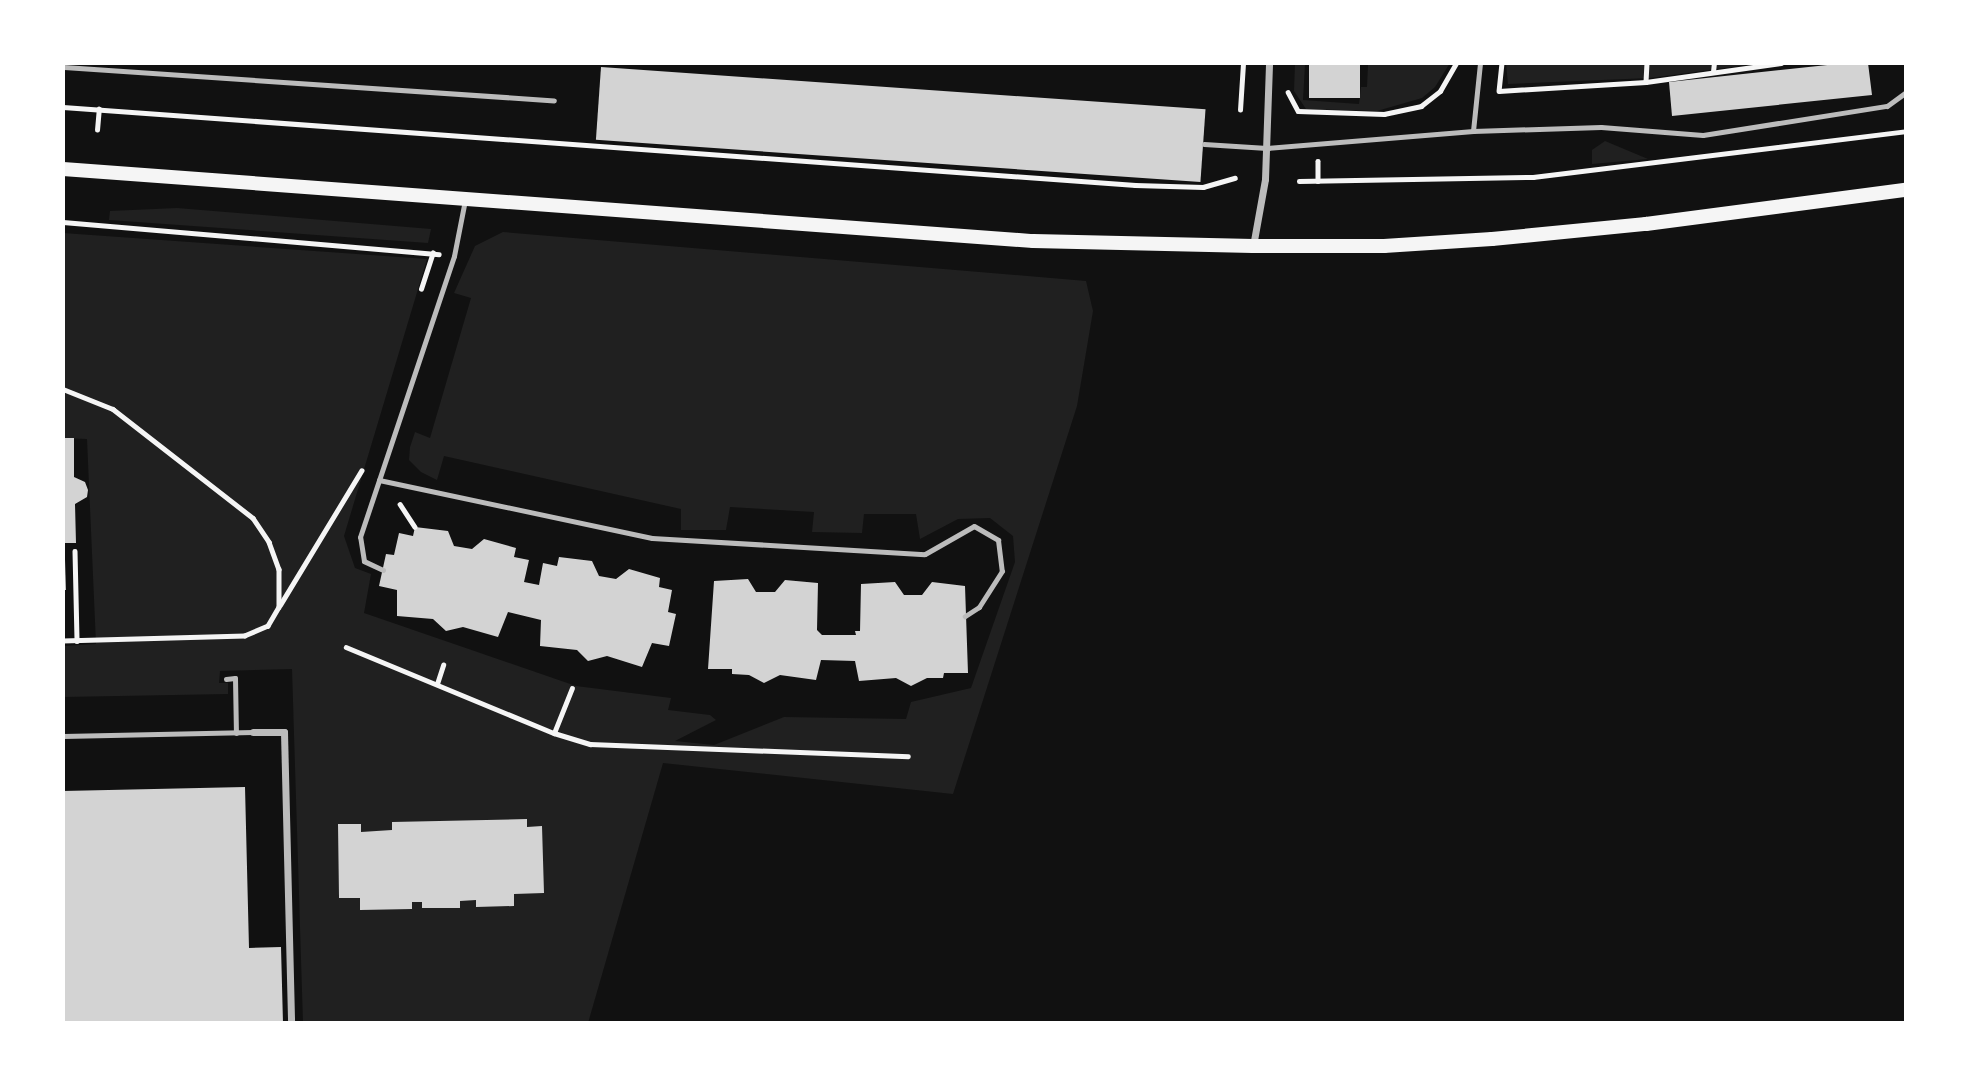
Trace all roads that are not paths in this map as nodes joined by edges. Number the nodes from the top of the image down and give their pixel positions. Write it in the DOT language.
graph roads {
  1 [pos="1269,63"];
  2 [pos="1480,63"];
  3 [pos="83,66"];
  4 [pos="64,67"];
  5 [pos="1906,92"];
  6 [pos="554,100"];
  7 [pos="1473,131"];
  8 [pos="1204,144"];
  9 [pos="1267,148"];
  10 [pos="63,169"];
  11 [pos="1906,190"];
  12 [pos="465,200"];
  13 [pos="1253,246"];
  14 [pos="379,480"];
  15 [pos="383,570"];
  16 [pos="965,616"];
  17 [pos="226,679"];
  18 [pos="253,732"];
  19 [pos="236,733"];
  20 [pos="63,736"];
  21 [pos="291,1023"];
  1 -- 9 [label="street"];
  2 -- 7 [label="lane"];
  3 -- 4 [label="lane"];
  3 -- 6 [label="lane"];
  5 -- 7 [label="lane"];
  7 -- 9 [label="lane"];
  8 -- 9 [label="lane"];
  9 -- 13 [label="street"];
  10 -- 12 [label="main road"];
  11 -- 13 [label="main road"];
  12 -- 13 [label="main road"];
  12 -- 14 [label="lane"];
  14 -- 15 [label="lane"];
  14 -- 16 [label="lane"];
  17 -- 19 [label="lane"];
  18 -- 19 [label="lane"];
  18 -- 21 [label="street"];
  19 -- 20 [label="lane"];
}
